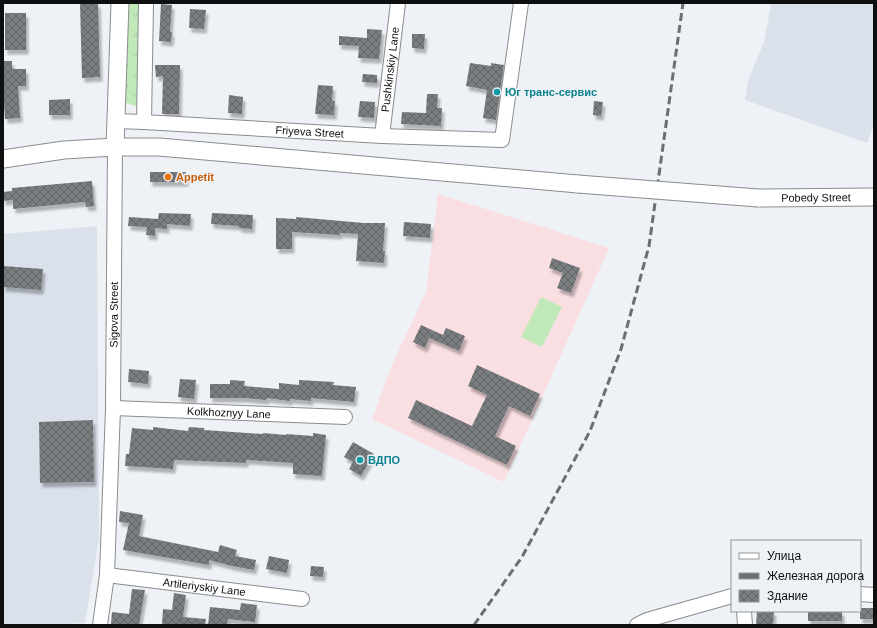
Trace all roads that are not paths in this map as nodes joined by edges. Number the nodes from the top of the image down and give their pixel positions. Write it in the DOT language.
graph roads {
  1 [pos="120,3"];
  2 [pos="146,3"];
  3 [pos="398,3"];
  4 [pos="520,3"];
  5 [pos="116,121"];
  6 [pos="144,122"];
  7 [pos="382,136"];
  8 [pos="115,148"];
  9 [pos="3,160"];
  10 [pos="874,197"];
  11 [pos="113,408"];
  12 [pos="346,417"];
  13 [pos="107,575"];
  14 [pos="861,594"];
  15 [pos="874,595"];
  16 [pos="731,596"];
  17 [pos="302,599"];
  18 [pos="744,612"];
  19 [pos="100,625"];
  20 [pos="637,625"];
  21 [pos="745,625"];
  1 -- 5 [label="main road, Sigova Street"];
  2 -- 6 [label="street"];
  3 -- 7 [label="street, Pushkinskiy Lane"];
  4 -- 7 [label="street, Friyeva Street"];
  5 -- 6 [label="street, Friyeva Street"];
  5 -- 8 [label="main road, Sigova Street"];
  6 -- 7 [label="street, Friyeva Street"];
  8 -- 9 [label="main road, Pobedy Street"];
  8 -- 10 [label="main road, Pobedy Street, bridge"];
  8 -- 11 [label="street, Sigova Street"];
  11 -- 12 [label="street, Kolkhoznyy Lane"];
  11 -- 13 [label="street, Sigova Street"];
  13 -- 17 [label="street, Artileriyskiy Lane"];
  13 -- 19 [label="street, Sigova Street"];
  14 -- 15 [label="street"];
  16 -- 20 [label="street"];
  18 -- 21 [label="street"];
}
